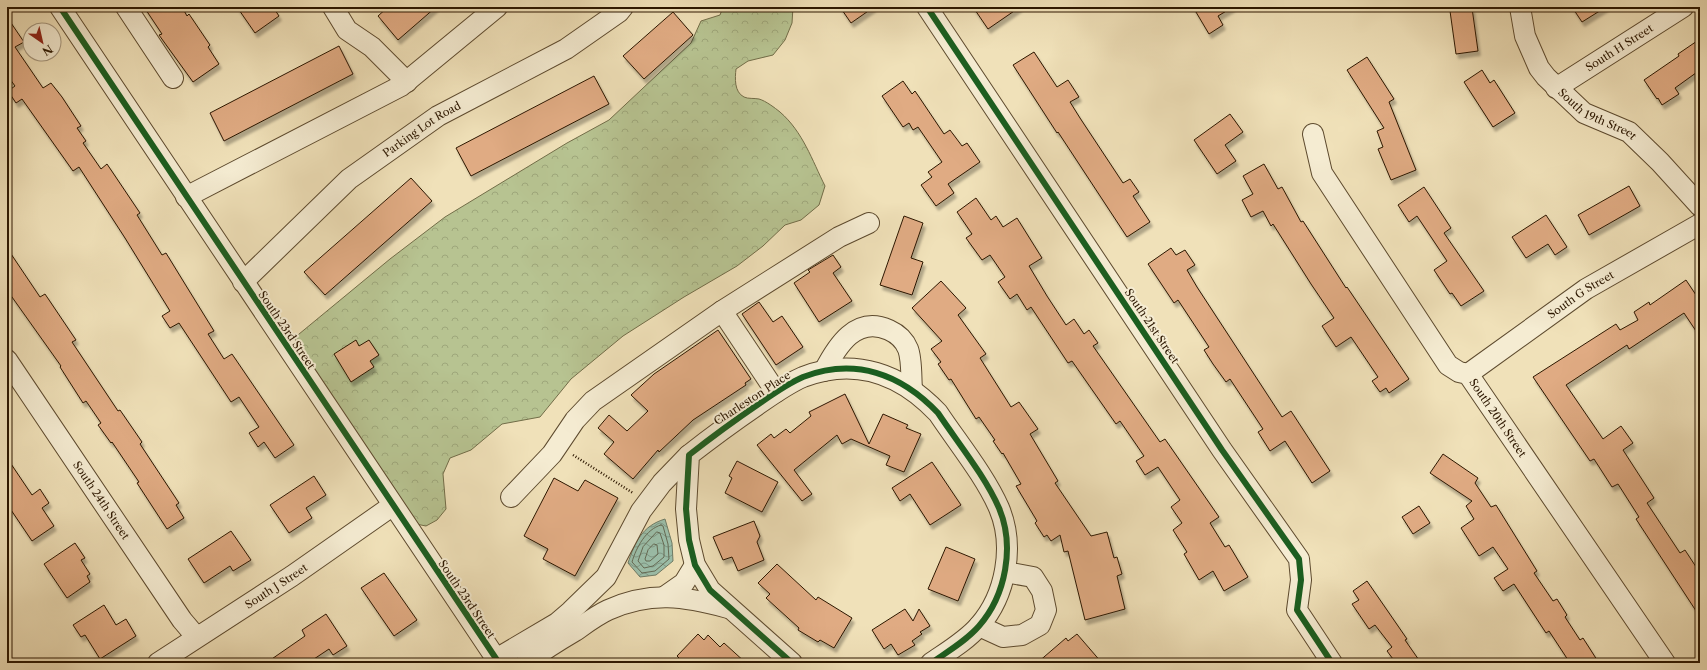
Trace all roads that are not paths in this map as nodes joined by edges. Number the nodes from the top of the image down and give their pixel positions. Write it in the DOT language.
graph roads {
  1 [pos="60,7"];
  2 [pos="126,7"];
  3 [pos="333,7"];
  4 [pos="497,7"];
  5 [pos="623,7"];
  6 [pos="927,7"];
  7 [pos="1520,7"];
  8 [pos="1683,7"];
  9 [pos="173,78"];
  10 [pos="406,82"];
  11 [pos="1556,88"];
  12 [pos="1313,134"];
  13 [pos="186,196"];
  14 [pos="1700,206"];
  15 [pos="869,223"];
  16 [pos="1700,224"];
  17 [pos="243,282"];
  18 [pos="722,312"];
  19 [pos="7,360"];
  20 [pos="824,371"];
  21 [pos="1468,374"];
  22 [pos="912,389"];
  23 [pos="776,392"];
  24 [pos="689,455"];
  25 [pos="511,497"];
  26 [pos="392,506"];
  27 [pos="695,565"];
  28 [pos="1005,572"];
  29 [pos="606,577"];
  30 [pos="664,597"];
  31 [pos="634,601"];
  32 [pos="729,608"];
  33 [pos="979,626"];
  34 [pos="199,635"];
  35 [pos="497,661"];
  36 [pos="158,663"];
  37 [pos="526,663"];
  38 [pos="792,663"];
  39 [pos="931,663"];
  40 [pos="1332,663"];
  41 [pos="1665,663"];
  1 -- 13 [label="street, South 23rd Street"];
  2 -- 9 [label="street"];
  3 -- 10 [label="street"];
  4 -- 10 [label="street"];
  5 -- 17 [label="street, Parking Lot Road"];
  6 -- 40 [label="street, South 21st Street"];
  7 -- 11 [label="street, South 19th Street"];
  8 -- 11 [label="street, South H Street"];
  10 -- 13 [label="street"];
  11 -- 14 [label="street, South 19th Street"];
  12 -- 21 [label="street, South 20th Street"];
  13 -- 17 [label="street, South 23rd Street"];
  15 -- 18 [label="street"];
  16 -- 21 [label="street, South G Street"];
  17 -- 26 [label="street, South 23rd Street"];
  18 -- 23 [label="street"];
  18 -- 25 [label="street"];
  19 -- 34 [label="street, South 24th Street"];
  20 -- 22 [label="street, Charleston Place"];
  20 -- 22 [label="street"];
  20 -- 23 [label="street, Charleston Place"];
  21 -- 41 [label="street, South 20th Street"];
  22 -- 28 [label="street, Charleston Place"];
  23 -- 24 [label="street, Charleston Place"];
  24 -- 27 [label="street"];
  24 -- 29 [label="street, Charleston Place"];
  26 -- 34 [label="street, South J Street"];
  26 -- 35 [label="street, South 23rd Street"];
  27 -- 30 [label="street"];
  27 -- 32 [label="street"];
  28 -- 33 [label="street, Charleston Place"];
  28 -- 33 [label="street"];
  29 -- 31 [label="street"];
  29 -- 35 [label="street, Charleston Place"];
  30 -- 31 [label="street"];
  30 -- 32 [label="street"];
  31 -- 37 [label="street"];
  32 -- 38 [label="street"];
  33 -- 39 [label="street, Charleston Place"];
  34 -- 36 [label="street, South J Street"];
}
